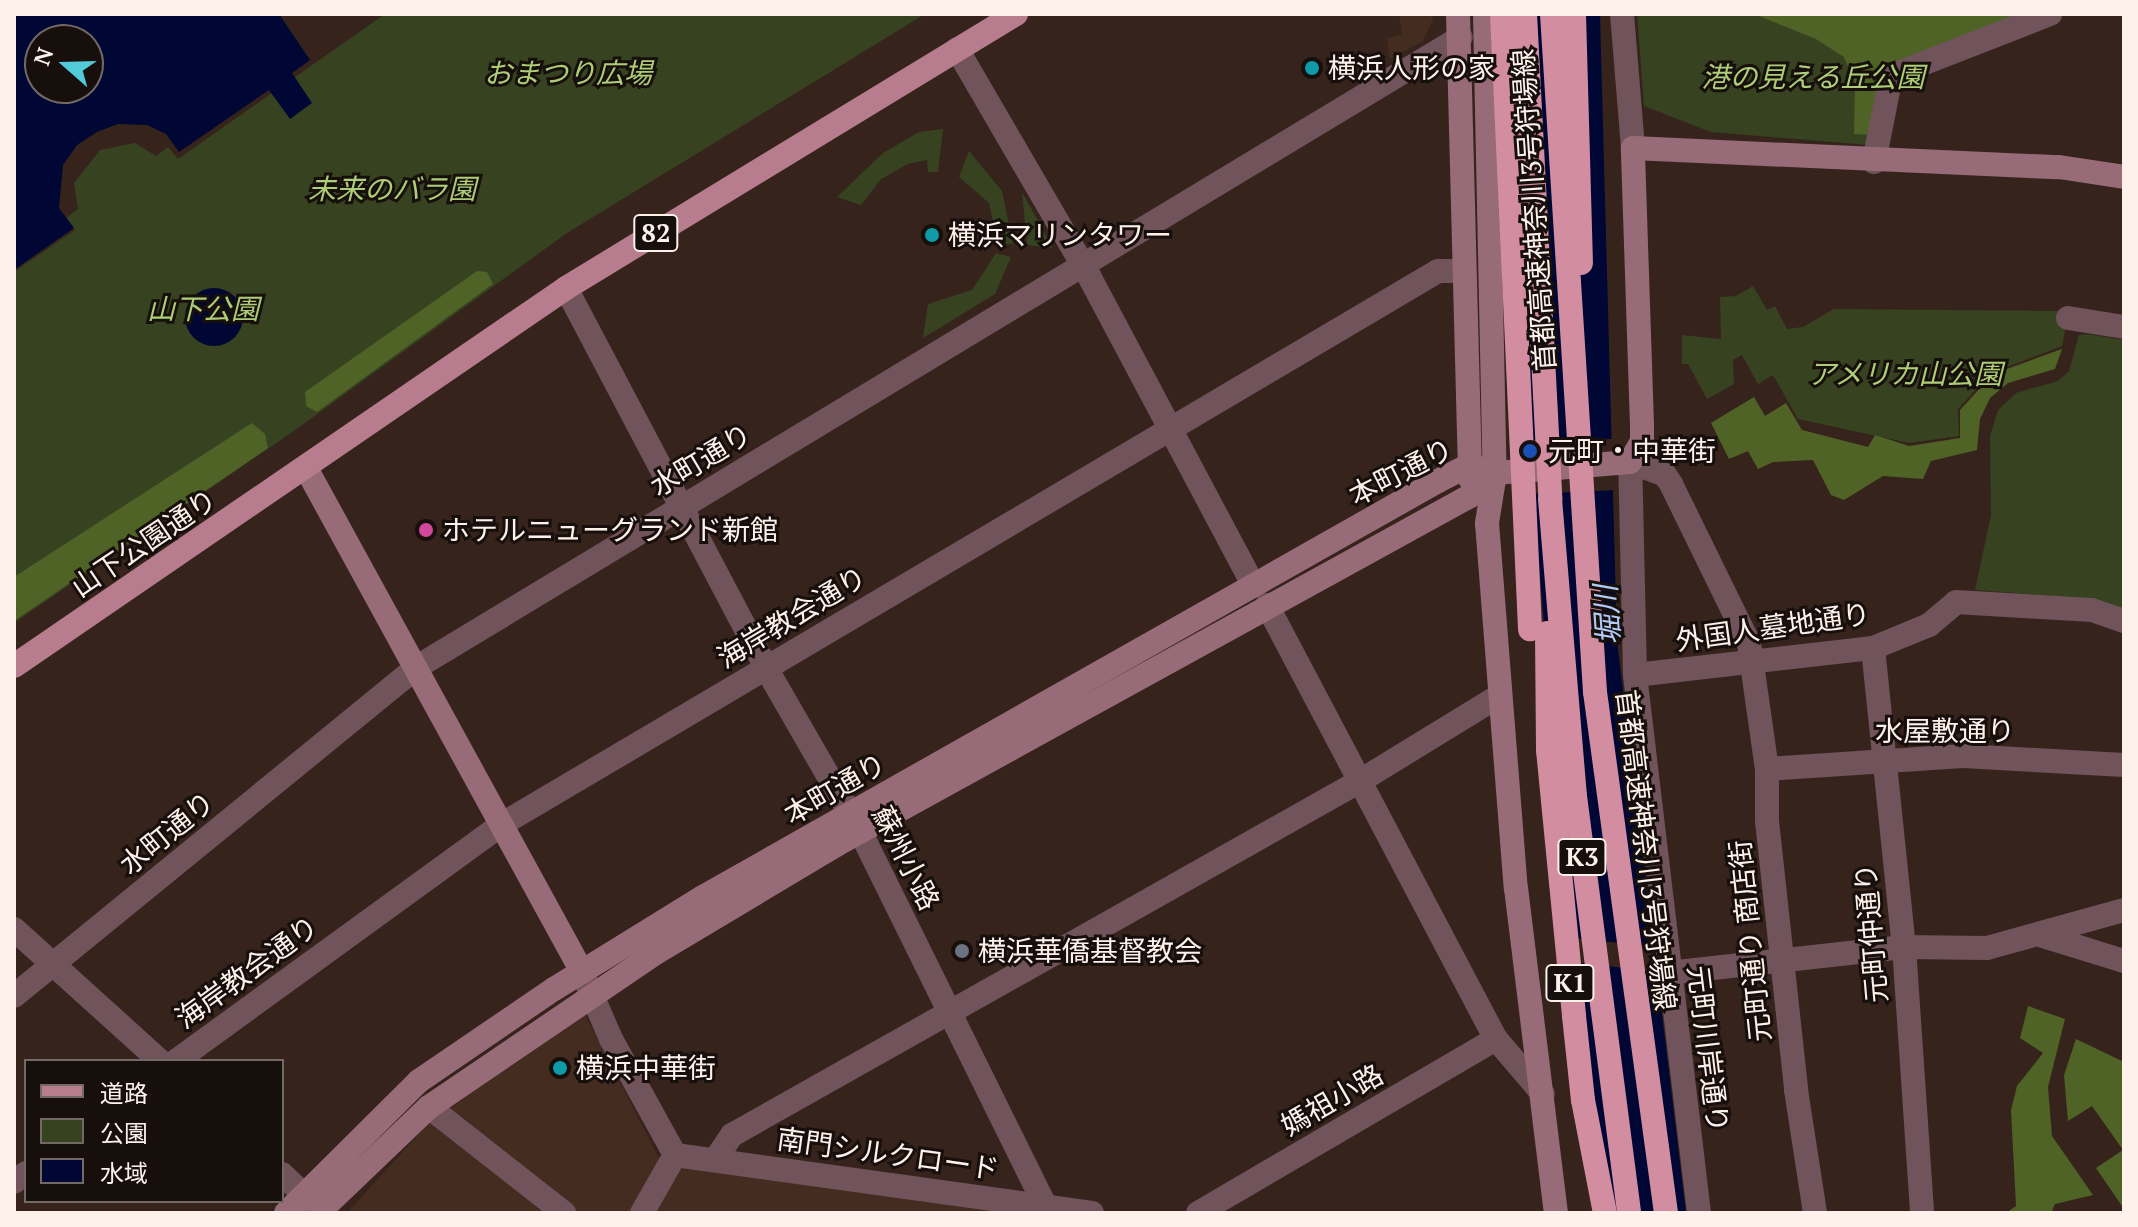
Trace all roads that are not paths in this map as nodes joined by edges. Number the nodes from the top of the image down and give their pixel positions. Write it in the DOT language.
graph roads {
  1 [pos="1016,14"];
  2 [pos="1485,14"];
  3 [pos="1502,14"];
  4 [pos="1525,14"];
  5 [pos="1552,14"];
  6 [pos="1574,14"];
  7 [pos="1622,14"];
  8 [pos="2050,14"];
  9 [pos="1460,26"];
  10 [pos="957,49"];
  11 [pos="1633,148"];
  12 [pos="1874,162"];
  13 [pos="2124,177"];
  14 [pos="1081,262"];
  15 [pos="1464,271"];
  16 [pos="566,288"];
  17 [pos="2068,318"];
  18 [pos="2124,327"];
  19 [pos="1578,420"];
  20 [pos="1168,429"];
  21 [pos="1630,462"];
  22 [pos="1469,465"];
  23 [pos="306,468"];
  24 [pos="1495,473"];
  25 [pos="1470,496"];
  26 [pos="1550,499"];
  27 [pos="681,507"];
  28 [pos="1487,523"];
  29 [pos="1261,596"];
  30 [pos="2124,621"];
  31 [pos="1873,648"];
  32 [pos="1753,661"];
  33 [pos="14,666"];
  34 [pos="417,667"];
  35 [pos="766,668"];
  36 [pos="1635,675"];
  37 [pos="1497,697"];
  38 [pos="1886,759"];
  39 [pos="2124,765"];
  40 [pos="1767,769"];
  41 [pos="1360,781"];
  42 [pos="855,823"];
  43 [pos="499,826"];
  44 [pos="2124,910"];
  45 [pos="14,929"];
  46 [pos="2043,936"];
  47 [pos="1904,947"];
  48 [pos="1783,960"];
  49 [pos="2124,961"];
  50 [pos="54,965"];
  51 [pos="582,972"];
  52 [pos="1668,973"];
  53 [pos="14,996"];
  54 [pos="592,996"];
  55 [pos="952,1012"];
  56 [pos="1574,1016"];
  57 [pos="1496,1039"];
  58 [pos="158,1059"];
  59 [pos="179,1059"];
  60 [pos="1543,1094"];
  61 [pos="429,1107"];
  62 [pos="675,1155"];
  63 [pos="715,1160"];
  64 [pos="284,1176"];
  65 [pos="314,1206"];
  66 [pos="1046,1207"];
  67 [pos="286,1213"];
  68 [pos="564,1213"];
  69 [pos="642,1213"];
  70 [pos="1092,1213"];
  71 [pos="1198,1213"];
  72 [pos="1556,1213"];
  73 [pos="1605,1213"];
  74 [pos="1629,1213"];
  75 [pos="1666,1213"];
  76 [pos="1699,1213"];
  77 [pos="1815,1213"];
  78 [pos="1922,1213"];
  1 -- 10 [label="main road, 82"];
  2 -- 24 [label="street"];
  3 -- 56 [label="highway, bridge"];
  4 -- 26 [label="highway, 首都高速神奈川3号狩場線 / K3, bridge"];
  5 -- 19 [label="highway, 首都高速神奈川3号狩場線 / K3, bridge"];
  6 -- 19 [label="highway, bridge"];
  7 -- 11 [label="street"];
  8 -- 12 [label="street"];
  9 -- 14 [label="street, 水町通り"];
  9 -- 15 [label="street"];
  10 -- 14 [label="street"];
  10 -- 16 [label="main road, 82"];
  11 -- 12 [label="street"];
  11 -- 21 [label="street"];
  12 -- 13 [label="street"];
  14 -- 20 [label="street"];
  14 -- 27 [label="street, 水町通り"];
  15 -- 20 [label="street, 海岸教会通り"];
  15 -- 22 [label="street"];
  16 -- 23 [label="main road, 82"];
  16 -- 27 [label="street, 蘇州小路"];
  17 -- 18 [label="street"];
  19 -- 75 [label="highway, 首都高速神奈川3号狩場線 / K3, bridge"];
  20 -- 29 [label="street"];
  20 -- 35 [label="street, 海岸教会通り"];
  21 -- 24 [label="street, bridge"];
  21 -- 32 [label="street, 元町通り 商店街"];
  21 -- 36 [label="street, 元町川岸通り"];
  22 -- 24 [label="street, 本町通り"];
  22 -- 25 [label="street"];
  22 -- 29 [label="street, 本町通り"];
  23 -- 33 [label="main road, 山下公園通り / 82"];
  23 -- 34 [label="street"];
  24 -- 25 [label="street, 本町通り"];
  24 -- 28 [label="street"];
  25 -- 28 [label="street"];
  25 -- 29 [label="street, 本町通り"];
  26 -- 56 [label="highway, K1"];
  26 -- 74 [label="highway, 首都高速神奈川3号狩場線 / K3"];
  27 -- 34 [label="street, 水町通り"];
  27 -- 35 [label="street, 蘇州小路"];
  28 -- 37 [label="street"];
  29 -- 41 [label="street"];
  29 -- 42 [label="street, 本町通り"];
  30 -- 31 [label="street, 外国人墓地通り"];
  31 -- 32 [label="street, 外国人墓地通り"];
  31 -- 38 [label="street, 元町仲通り"];
  32 -- 36 [label="street, 外国人墓地通り"];
  32 -- 40 [label="street, 元町通り 商店街"];
  34 -- 43 [label="street"];
  34 -- 50 [label="street, 水町通り"];
  35 -- 42 [label="street, 蘇州小路"];
  35 -- 43 [label="street, 海岸教会通り"];
  36 -- 52 [label="street, 元町川岸通り"];
  37 -- 41 [label="street"];
  37 -- 60 [label="street"];
  38 -- 39 [label="street, 水屋敷通り"];
  38 -- 40 [label="street, 水屋敷通り"];
  38 -- 47 [label="street, 元町仲通り"];
  40 -- 48 [label="street, 元町通り 商店街"];
  41 -- 55 [label="street"];
  41 -- 57 [label="street"];
  42 -- 51 [label="street, 本町通り"];
  42 -- 54 [label="street, 本町通り"];
  42 -- 55 [label="street, 蘇州小路"];
  43 -- 51 [label="street"];
  43 -- 59 [label="street, 海岸教会通り"];
  44 -- 46 [label="street"];
  45 -- 50 [label="street"];
  46 -- 47 [label="street"];
  46 -- 49 [label="street"];
  47 -- 48 [label="street"];
  47 -- 78 [label="street, 元町仲通り"];
  48 -- 52 [label="street"];
  48 -- 77 [label="street, 元町通り 商店街"];
  50 -- 53 [label="street, 水町通り"];
  50 -- 58 [label="street"];
  51 -- 54 [label="street"];
  51 -- 65 [label="street, 本町通り"];
  52 -- 76 [label="street, 元町川岸通り"];
  54 -- 61 [label="street, 本町通り"];
  54 -- 62 [label="street"];
  55 -- 63 [label="street"];
  55 -- 66 [label="street, 蘇州小路"];
  56 -- 73 [label="highway, K1"];
  57 -- 60 [label="street"];
  57 -- 71 [label="street, 媽祖小路"];
  60 -- 72 [label="street"];
  61 -- 65 [label="street, 本町通り"];
  61 -- 68 [label="street"];
  62 -- 63 [label="street, 南門シルクロード"];
  62 -- 69 [label="street"];
  63 -- 66 [label="street, 南門シルクロード"];
  64 -- 65 [label="street"];
  65 -- 67 [label="street, 本町通り"];
  66 -- 70 [label="street, 南門シルクロード"];
}
